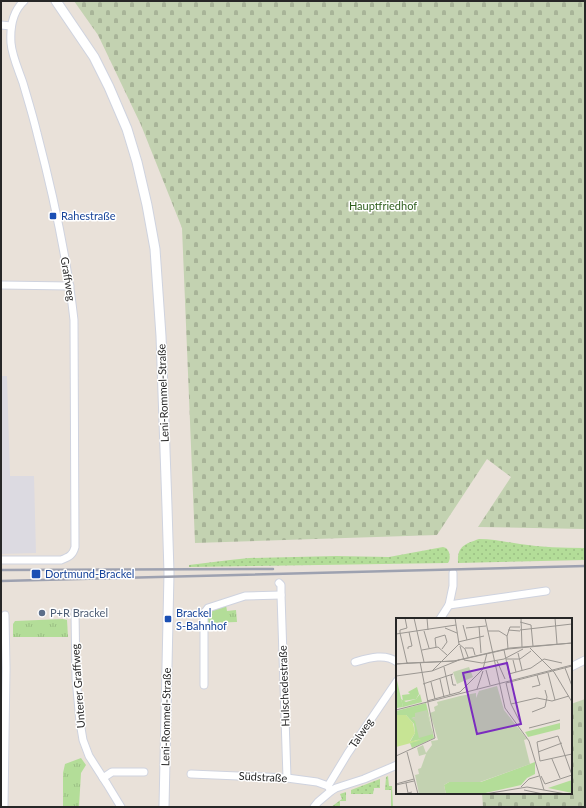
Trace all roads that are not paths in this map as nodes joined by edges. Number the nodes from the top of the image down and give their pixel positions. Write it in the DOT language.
graph roads {
  1 [pos="24,1"];
  2 [pos="56,1"];
  3 [pos="1,25"];
  4 [pos="11,26"];
  5 [pos="1,285"];
  6 [pos="70,286"];
  7 [pos="1,560"];
  8 [pos="453,573"];
  9 [pos="279,583"];
  10 [pos="546,591"];
  11 [pos="281,595"];
  12 [pos="449,605"];
  13 [pos="75,612"];
  14 [pos="5,615"];
  15 [pos="441,618"];
  16 [pos="585,660"];
  17 [pos="396,661"];
  18 [pos="355,662"];
  19 [pos="572,666"];
  20 [pos="3,668"];
  21 [pos="396,682"];
  22 [pos="204,685"];
  23 [pos="396,765"];
  24 [pos="144,772"];
  25 [pos="191,774"];
  26 [pos="103,778"];
  27 [pos="288,778"];
  28 [pos="330,788"];
  29 [pos="4,807"];
  30 [pos="121,807"];
  31 [pos="164,807"];
  32 [pos="314,807"];
  1 -- 4 [label="street, Graffweg"];
  2 -- 31 [label="main road, Leni-Rommel-Straße"];
  3 -- 4 [label="street"];
  4 -- 6 [label="street, Graffweg"];
  5 -- 6 [label="street"];
  6 -- 7 [label="street, Graffweg"];
  8 -- 12 [label="street"];
  9 -- 11 [label="street, Hulschedestraße"];
  10 -- 12 [label="street"];
  11 -- 22 [label="street"];
  11 -- 27 [label="street, Hulschedestraße"];
  12 -- 15 [label="street"];
  13 -- 26 [label="street, Unterer Graffweg"];
  14 -- 20 [label="street"];
  16 -- 19 [label="street"];
  17 -- 18 [label="street"];
  20 -- 29 [label="street"];
  21 -- 28 [label="street, Talweg"];
  23 -- 28 [label="street"];
  24 -- 26 [label="street"];
  25 -- 27 [label="street, Südstraße"];
  26 -- 30 [label="street, Unterer Graffweg"];
  27 -- 28 [label="street, Südstraße"];
  28 -- 32 [label="street"];
}
